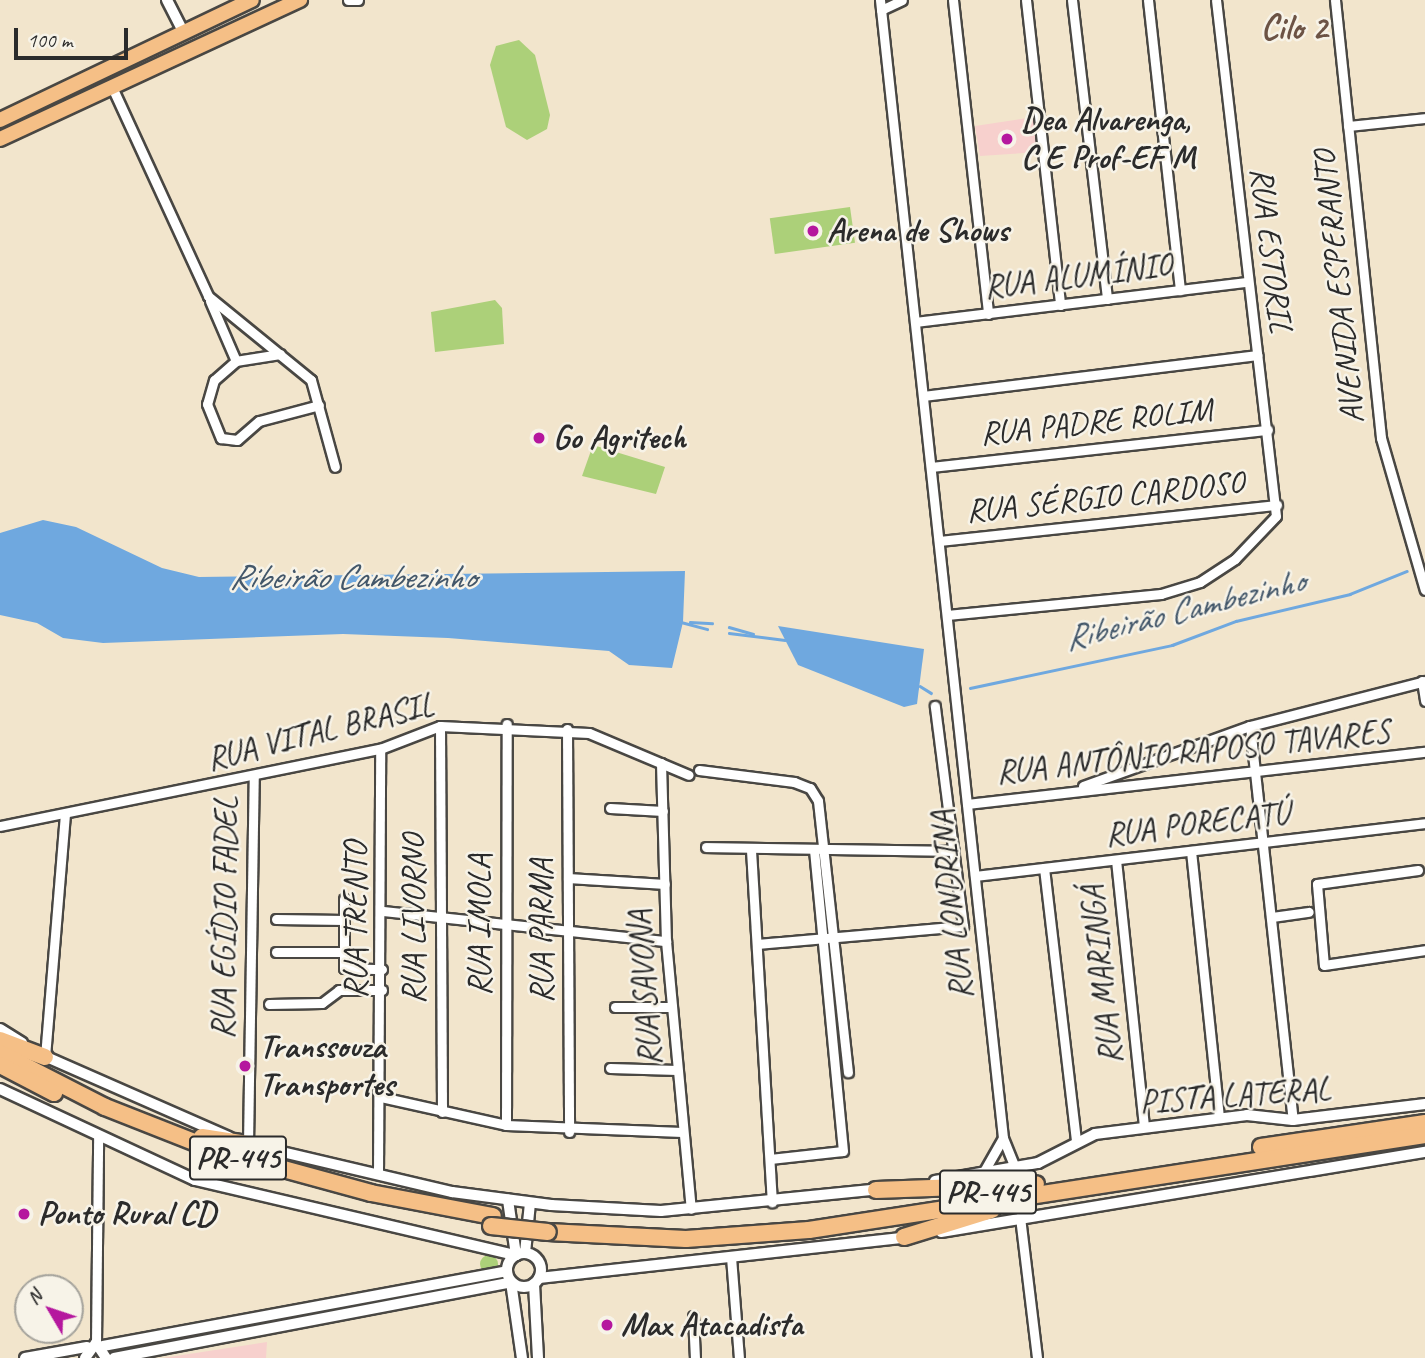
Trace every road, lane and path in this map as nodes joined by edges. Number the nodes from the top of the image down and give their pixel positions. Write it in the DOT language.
graph roads {
  1 [pos="167,0"];
  2 [pos="252,0"];
  3 [pos="300,0"];
  4 [pos="348,0"];
  5 [pos="357,0"];
  6 [pos="902,0"];
  7 [pos="953,0"];
  8 [pos="1026,0"];
  9 [pos="1072,0"];
  10 [pos="1148,0"];
  11 [pos="1216,0"];
  12 [pos="1335,0"];
  13 [pos="881,5"];
  14 [pos="183,32"];
  15 [pos="113,87"];
  16 [pos="1425,118"];
  17 [pos="0,120"];
  18 [pos="1348,126"];
  19 [pos="0,139"];
  20 [pos="1247,282"];
  21 [pos="1180,290"];
  22 [pos="208,296"];
  23 [pos="1107,299"];
  24 [pos="1060,305"];
  25 [pos="988,314"];
  26 [pos="915,323"];
  27 [pos="280,354"];
  28 [pos="1258,355"];
  29 [pos="236,361"];
  30 [pos="923,396"];
  31 [pos="319,405"];
  32 [pos="1268,430"];
  33 [pos="335,467"];
  34 [pos="931,467"];
  35 [pos="1277,505"];
  36 [pos="939,541"];
  37 [pos="1425,590"];
  38 [pos="947,615"];
  39 [pos="1423,681"];
  40 [pos="1425,701"];
  41 [pos="934,706"];
  42 [pos="507,724"];
  43 [pos="440,726"];
  44 [pos="1250,726"];
  45 [pos="567,729"];
  46 [pos="380,749"];
  47 [pos="1425,752"];
  48 [pos="661,763"];
  49 [pos="1259,770"];
  50 [pos="699,771"];
  51 [pos="689,775"];
  52 [pos="254,777"];
  53 [pos="1068,792"];
  54 [pos="967,804"];
  55 [pos="610,808"];
  56 [pos="663,811"];
  57 [pos="65,816"];
  58 [pos="1425,823"];
  59 [pos="0,826"];
  60 [pos="1264,843"];
  61 [pos="706,847"];
  62 [pos="751,850"];
  63 [pos="814,851"];
  64 [pos="824,851"];
  65 [pos="954,851"];
  66 [pos="1191,851"];
  67 [pos="1116,860"];
  68 [pos="1044,868"];
  69 [pos="1418,870"];
  70 [pos="975,876"];
  71 [pos="568,878"];
  72 [pos="665,884"];
  73 [pos="344,899"];
  74 [pos="383,911"];
  75 [pos="1309,912"];
  76 [pos="440,916"];
  77 [pos="1272,917"];
  78 [pos="276,919"];
  79 [pos="344,920"];
  80 [pos="506,921"];
  81 [pos="569,927"];
  82 [pos="835,937"];
  83 [pos="822,938"];
  84 [pos="666,941"];
  85 [pos="757,944"];
  86 [pos="1425,950"];
  87 [pos="276,952"];
  88 [pos="343,952"];
  89 [pos="383,969"];
  90 [pos="382,990"];
  91 [pos="269,1004"];
  92 [pos="615,1007"];
  93 [pos="672,1007"];
  94 [pos="0,1029"];
  95 [pos="0,1040"];
  96 [pos="0,1053"];
  97 [pos="45,1057"];
  98 [pos="0,1065"];
  99 [pos="610,1068"];
  100 [pos="677,1070"];
  101 [pos="848,1072"];
  102 [pos="0,1089"];
  103 [pos="381,1097"];
  104 [pos="1425,1104"];
  105 [pos="442,1112"];
  106 [pos="1219,1118"];
  107 [pos="1293,1120"];
  108 [pos="1425,1123"];
  109 [pos="506,1125"];
  110 [pos="150,1126"];
  111 [pos="1144,1127"];
  112 [pos="569,1132"];
  113 [pos="682,1132"];
  114 [pos="1425,1135"];
  115 [pos="98,1137"];
  116 [pos="1003,1138"];
  117 [pos="1076,1139"];
  118 [pos="248,1144"];
  119 [pos="1425,1152"];
  120 [pos="770,1160"];
  121 [pos="1015,1167"];
  122 [pos="983,1173"];
  123 [pos="378,1174"];
  124 [pos="1040,1188"];
  125 [pos="876,1190"];
  126 [pos="508,1200"];
  127 [pos="772,1202"];
  128 [pos="530,1203"];
  129 [pos="691,1209"];
  130 [pos="1020,1217"];
  131 [pos="492,1221"];
  132 [pos="904,1237"];
  133 [pos="520,1254"];
  134 [pos="731,1257"];
  135 [pos="507,1271"];
  136 [pos="536,1281"];
  137 [pos="511,1282"];
  138 [pos="693,1316"];
  139 [pos="93,1349"];
  140 [pos="737,1357"];
  141 [pos="25,1358"];
  142 [pos="106,1358"];
  143 [pos="114,1358"];
  144 [pos="522,1358"];
  145 [pos="538,1358"];
  146 [pos="695,1358"];
  147 [pos="1037,1358"];
  1 -- 14 [label="street"];
  2 -- 14 [label="highway"];
  3 -- 15 [label="highway"];
  4 -- 5 [label="street"];
  6 -- 13 [label="street"];
  7 -- 25 [label="street"];
  8 -- 24 [label="street"];
  9 -- 23 [label="street"];
  10 -- 21 [label="street"];
  11 -- 20 [label="street, RUA ESTORIL"];
  12 -- 18 [label="street, AVENIDA ESPERANTO"];
  13 -- 26 [label="street, RUA LONDRINA"];
  14 -- 17 [label="highway"];
  15 -- 19 [label="highway"];
  15 -- 22 [label="street"];
  16 -- 18 [label="street"];
  18 -- 37 [label="street, AVENIDA ESPERANTO"];
  20 -- 21 [label="street, RUA ALUMÍNIO"];
  20 -- 28 [label="street, RUA ESTORIL"];
  21 -- 23 [label="street, RUA ALUMÍNIO"];
  22 -- 27 [label="street"];
  22 -- 29 [label="street"];
  23 -- 24 [label="street, RUA ALUMÍNIO"];
  24 -- 25 [label="street, RUA ALUMÍNIO"];
  25 -- 26 [label="street, RUA ALUMÍNIO"];
  26 -- 30 [label="street, RUA LONDRINA"];
  27 -- 29 [label="street"];
  27 -- 31 [label="street"];
  28 -- 30 [label="street"];
  28 -- 32 [label="street, RUA ESTORIL"];
  29 -- 31 [label="street"];
  30 -- 34 [label="street, RUA LONDRINA"];
  31 -- 33 [label="street"];
  32 -- 34 [label="street, RUA PADRE ROLIM"];
  32 -- 35 [label="street, RUA ESTORIL"];
  34 -- 36 [label="street, RUA LONDRINA"];
  35 -- 36 [label="street, RUA SÉRGIO CARDOSO"];
  35 -- 38 [label="street"];
  36 -- 38 [label="street, RUA LONDRINA"];
  38 -- 54 [label="street, RUA LONDRINA"];
  39 -- 40 [label="street"];
  39 -- 44 [label="street"];
  41 -- 65 [label="street"];
  42 -- 43 [label="street, RUA VITAL BRASIL"];
  42 -- 45 [label="street, RUA VITAL BRASIL"];
  42 -- 80 [label="street, RUA IMOLA"];
  43 -- 46 [label="street, RUA VITAL BRASIL"];
  43 -- 76 [label="street, RUA LIVORNO"];
  44 -- 49 [label="street"];
  44 -- 53 [label="street"];
  45 -- 48 [label="street, RUA VITAL BRASIL"];
  45 -- 71 [label="street, RUA PARMA"];
  46 -- 52 [label="street, RUA VITAL BRASIL"];
  46 -- 74 [label="street, RUA TRENTO"];
  47 -- 49 [label="street, RUA ANTÔNIO RAPOSO TAVARES"];
  48 -- 51 [label="street, RUA VITAL BRASIL"];
  48 -- 56 [label="street, RUA SAVONA"];
  49 -- 53 [label="street, RUA ANTÔNIO RAPOSO TAVARES"];
  49 -- 60 [label="street"];
  50 -- 64 [label="street"];
  52 -- 57 [label="street, RUA VITAL BRASIL"];
  52 -- 118 [label="street, RUA EGÍDIO FADEL"];
  53 -- 54 [label="street, RUA ANTÔNIO RAPOSO TAVARES"];
  54 -- 70 [label="street, RUA LONDRINA"];
  55 -- 56 [label="street"];
  56 -- 72 [label="street, RUA SAVONA"];
  57 -- 59 [label="street, RUA VITAL BRASIL"];
  57 -- 97 [label="street"];
  58 -- 60 [label="street, RUA PORECATÚ"];
  60 -- 66 [label="street, RUA PORECATÚ"];
  60 -- 77 [label="street"];
  61 -- 62 [label="street"];
  62 -- 63 [label="street"];
  62 -- 85 [label="street"];
  63 -- 64 [label="street"];
  63 -- 83 [label="street"];
  64 -- 65 [label="street"];
  64 -- 82 [label="street"];
  65 -- 82 [label="street"];
  66 -- 67 [label="street, RUA PORECATÚ"];
  66 -- 106 [label="street"];
  67 -- 68 [label="street, RUA PORECATÚ"];
  67 -- 111 [label="street, RUA MARINGÁ"];
  68 -- 70 [label="street, RUA PORECATÚ"];
  68 -- 117 [label="street"];
  69 -- 86 [label="street"];
  70 -- 116 [label="street, RUA LONDRINA"];
  71 -- 72 [label="street"];
  71 -- 81 [label="street, RUA PARMA"];
  72 -- 84 [label="street, RUA SAVONA"];
  73 -- 79 [label="street"];
  74 -- 76 [label="street"];
  74 -- 89 [label="street, RUA TRENTO"];
  75 -- 77 [label="street"];
  76 -- 80 [label="street"];
  76 -- 105 [label="street, RUA LIVORNO"];
  77 -- 107 [label="street"];
  78 -- 79 [label="street"];
  79 -- 88 [label="street"];
  80 -- 81 [label="street"];
  80 -- 109 [label="street, RUA IMOLA"];
  81 -- 84 [label="street"];
  81 -- 112 [label="street, RUA PARMA"];
  82 -- 83 [label="street"];
  82 -- 101 [label="street"];
  83 -- 85 [label="street"];
  83 -- 120 [label="street"];
  84 -- 93 [label="street, RUA SAVONA"];
  85 -- 120 [label="street"];
  87 -- 88 [label="street"];
  88 -- 89 [label="street"];
  89 -- 90 [label="street, RUA TRENTO"];
  90 -- 91 [label="street"];
  90 -- 103 [label="street, RUA TRENTO"];
  92 -- 93 [label="street"];
  93 -- 100 [label="street, RUA SAVONA"];
  94 -- 97 [label="street, PISTA LATERAL"];
  95 -- 97 [label="highway"];
  96 -- 110 [label="highway, PR-445"];
  97 -- 118 [label="street, PISTA LATERAL"];
  98 -- 131 [label="highway, PR-445"];
  99 -- 100 [label="street"];
  100 -- 113 [label="street, RUA SAVONA"];
  102 -- 115 [label="street"];
  103 -- 105 [label="street"];
  103 -- 123 [label="street, RUA TRENTO"];
  104 -- 107 [label="street, PISTA LATERAL / PR-445"];
  105 -- 109 [label="street"];
  106 -- 107 [label="street, PISTA LATERAL / PR-445"];
  106 -- 111 [label="street, PISTA LATERAL / PR-445"];
  108 -- 124 [label="highway, PR-445"];
  109 -- 112 [label="street"];
  110 -- 118 [label="highway"];
  110 -- 131 [label="highway, PR-445"];
  111 -- 117 [label="street, PISTA LATERAL / PR-445"];
  112 -- 113 [label="street"];
  113 -- 129 [label="street, RUA SAVONA"];
  114 -- 124 [label="highway, PR-445"];
  115 -- 133 [label="street"];
  115 -- 139 [label="street"];
  116 -- 121 [label="street, RUA LONDRINA"];
  116 -- 122 [label="street"];
  117 -- 121 [label="street, PISTA LATERAL / PR-445"];
  118 -- 123 [label="street, PISTA LATERAL"];
  119 -- 130 [label="street"];
  120 -- 127 [label="street"];
  121 -- 122 [label="street, PISTA LATERAL"];
  122 -- 125 [label="street, PISTA LATERAL"];
  123 -- 126 [label="street, PISTA LATERAL"];
  124 -- 125 [label="highway"];
  124 -- 131 [label="highway, PR-445, bridge"];
  124 -- 132 [label="highway"];
  125 -- 127 [label="street, PISTA LATERAL"];
  126 -- 128 [label="street, PISTA LATERAL"];
  126 -- 133 [label="street"];
  127 -- 129 [label="street, PISTA LATERAL"];
  128 -- 129 [label="street, PISTA LATERAL"];
  128 -- 133 [label="street"];
  130 -- 132 [label="street"];
  130 -- 147 [label="street"];
  132 -- 134 [label="street"];
  133 -- 135 [label="street"];
  133 -- 136 [label="street"];
  134 -- 136 [label="street"];
  134 -- 140 [label="street"];
  135 -- 137 [label="street"];
  135 -- 139 [label="street"];
  136 -- 137 [label="street"];
  136 -- 145 [label="street"];
  137 -- 143 [label="street"];
  137 -- 144 [label="street"];
  138 -- 146 [label="street"];
  139 -- 141 [label="street"];
  139 -- 142 [label="street"];
}
